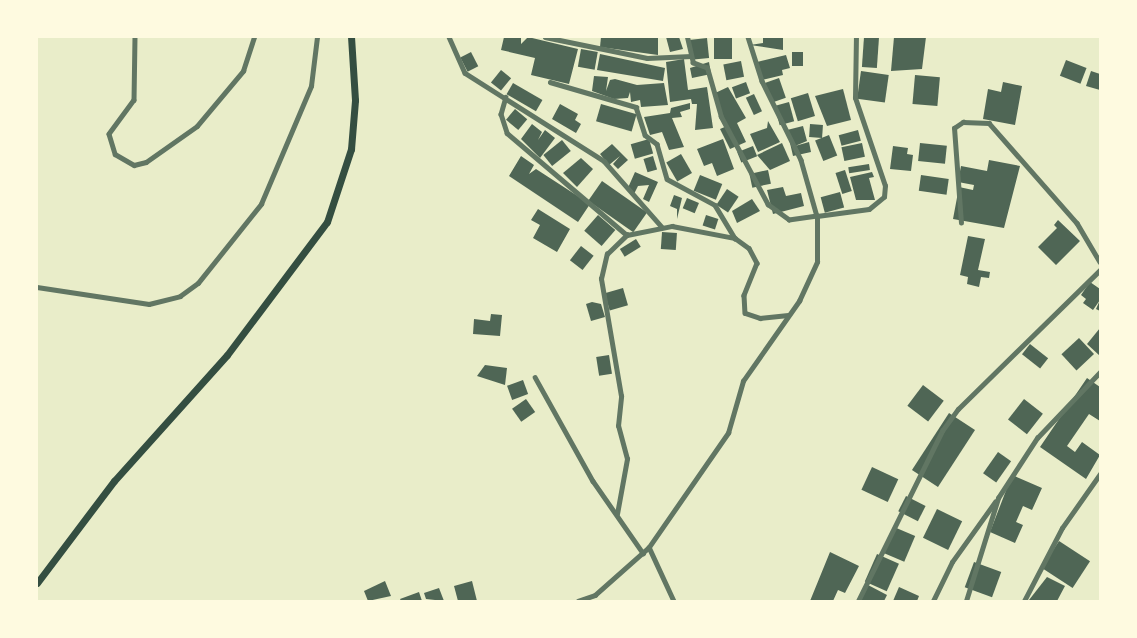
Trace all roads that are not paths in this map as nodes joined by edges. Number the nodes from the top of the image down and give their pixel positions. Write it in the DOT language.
graph roads {
  1 [pos="135,37"];
  2 [pos="254,37"];
  3 [pos="317,37"];
  4 [pos="351,37"];
  5 [pos="449,37"];
  6 [pos="545,37"];
  7 [pos="687,37"];
  8 [pos="748,37"];
  9 [pos="856,37"];
  10 [pos="691,56"];
  11 [pos="550,82"];
  12 [pos="506,97"];
  13 [pos="817,216"];
  14 [pos="961,223"];
  15 [pos="662,228"];
  16 [pos="627,235"];
  17 [pos="735,238"];
  18 [pos="1100,262"];
  19 [pos="1100,271"];
  20 [pos="37,287"];
  21 [pos="789,315"];
  22 [pos="1100,372"];
  23 [pos="535,377"];
  24 [pos="1100,474"];
  25 [pos="998,498"];
  26 [pos="617,514"];
  27 [pos="649,547"];
  28 [pos="643,553"];
  29 [pos="37,583"];
  30 [pos="578,601"];
  31 [pos="674,601"];
  32 [pos="858,601"];
  33 [pos="933,601"];
  34 [pos="967,601"];
  35 [pos="1024,601"];
  1 -- 2 [label="street"];
  3 -- 20 [label="street"];
  4 -- 29 [label="main road"];
  5 -- 12 [label="street"];
  6 -- 10 [label="street"];
  7 -- 10 [label="street"];
  8 -- 13 [label="street"];
  9 -- 13 [label="street"];
  10 -- 13 [label="street"];
  11 -- 17 [label="street"];
  12 -- 15 [label="street"];
  12 -- 16 [label="street"];
  13 -- 21 [label="street"];
  14 -- 18 [label="street"];
  15 -- 16 [label="street"];
  15 -- 17 [label="street"];
  16 -- 26 [label="street"];
  17 -- 21 [label="street"];
  19 -- 32 [label="street"];
  21 -- 27 [label="street"];
  22 -- 25 [label="street"];
  23 -- 26 [label="street"];
  24 -- 35 [label="street"];
  25 -- 33 [label="street"];
  25 -- 34 [label="street"];
  26 -- 28 [label="street"];
  27 -- 28 [label="street"];
  27 -- 31 [label="street"];
  28 -- 30 [label="street"];
}
